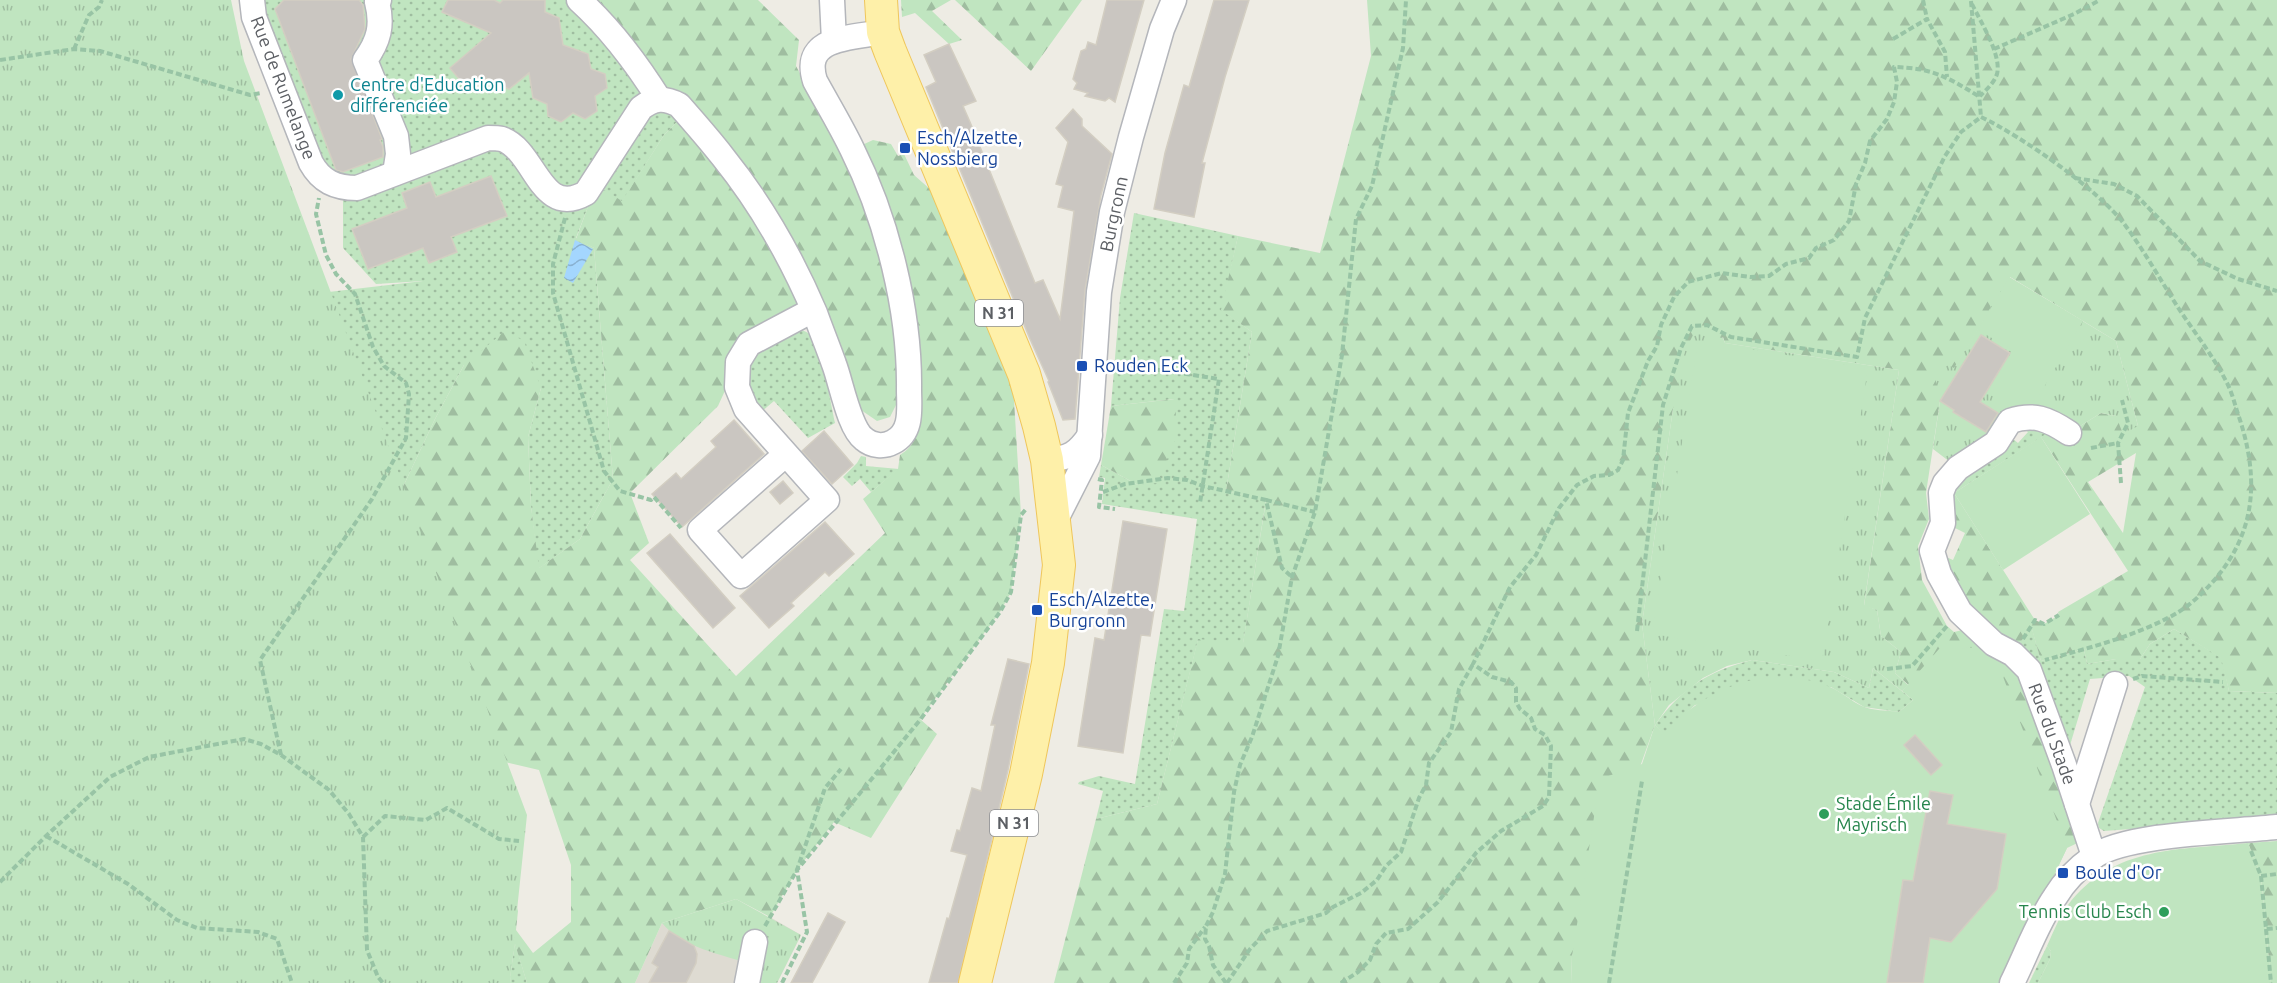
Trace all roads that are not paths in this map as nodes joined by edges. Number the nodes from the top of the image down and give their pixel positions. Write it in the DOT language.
graph roads {
  1 [pos="252,0"];
  2 [pos="379,0"];
  3 [pos="579,0"];
  4 [pos="832,0"];
  5 [pos="881,0"];
  6 [pos="1174,0"];
  7 [pos="883,32"];
  8 [pos="834,41"];
  9 [pos="659,99"];
  10 [pos="395,173"];
  11 [pos="813,310"];
  12 [pos="2069,434"];
  13 [pos="1090,435"];
  14 [pos="786,454"];
  15 [pos="1048,467"];
  16 [pos="1088,476"];
  17 [pos="1045,512"];
  18 [pos="2115,684"];
  19 [pos="2077,804"];
  20 [pos="2277,827"];
  21 [pos="2094,856"];
  22 [pos="755,942"];
  23 [pos="747,983"];
  24 [pos="975,983"];
  25 [pos="2012,983"];
  1 -- 10 [label="street, Rue de Rumelange"];
  2 -- 10 [label="street"];
  3 -- 9 [label="street"];
  4 -- 8 [label="street"];
  5 -- 7 [label="main road, N 31"];
  6 -- 13 [label="street, Burgronn"];
  7 -- 8 [label="street"];
  7 -- 15 [label="main road, N 31"];
  8 -- 11 [label="street"];
  9 -- 10 [label="street, Rue de Rumelange"];
  9 -- 11 [label="street"];
  11 -- 14 [label="street"];
  12 -- 19 [label="street, Rue du Stade"];
  13 -- 15 [label="street"];
  13 -- 16 [label="street, Burgronn"];
  14 -- 14 [label="street"];
  15 -- 16 [label="street"];
  15 -- 17 [label="main road, N 31"];
  16 -- 17 [label="street, Burgronn"];
  17 -- 24 [label="main road, N 31"];
  18 -- 19 [label="street"];
  19 -- 21 [label="street, Rue du Stade"];
  20 -- 21 [label="street"];
  21 -- 25 [label="street"];
  22 -- 23 [label="street"];
}
